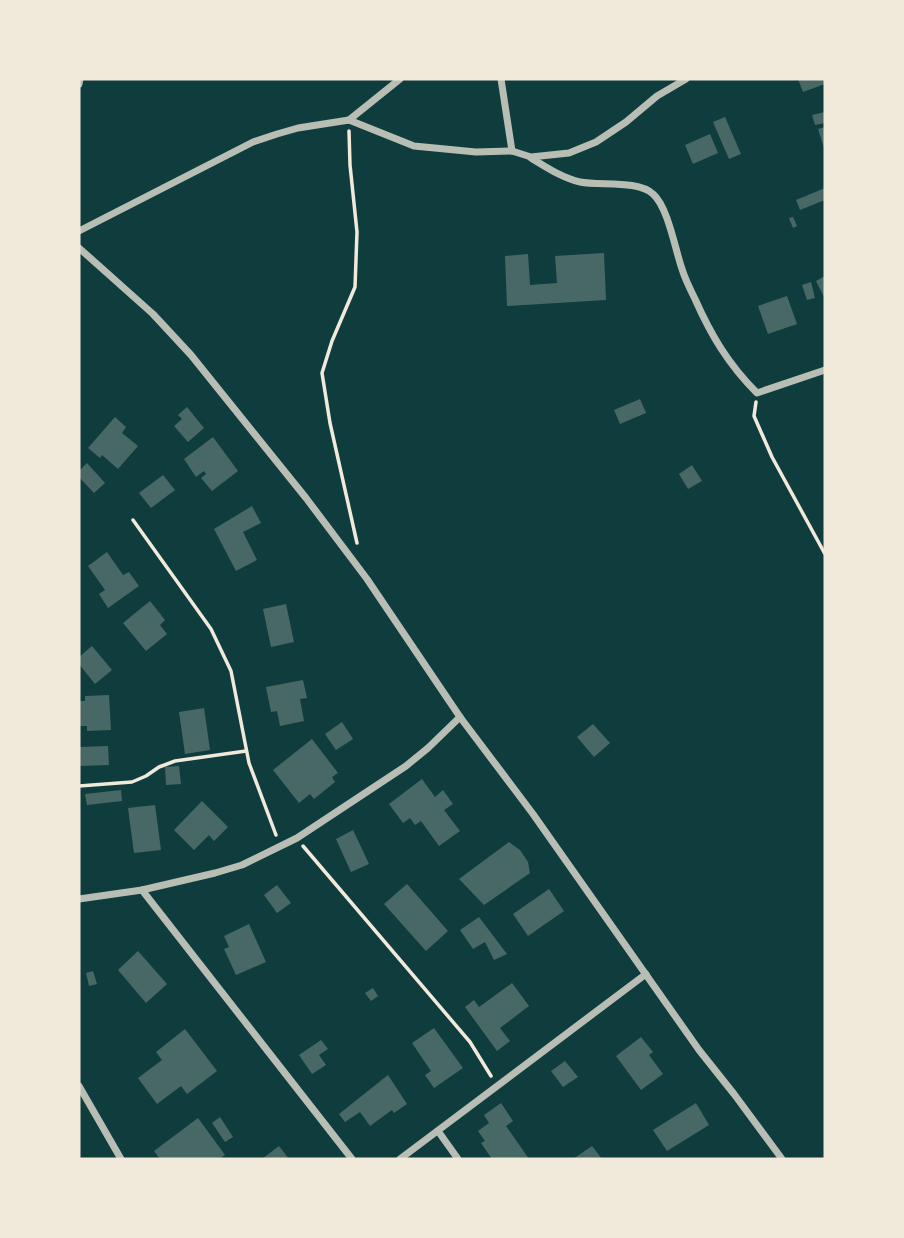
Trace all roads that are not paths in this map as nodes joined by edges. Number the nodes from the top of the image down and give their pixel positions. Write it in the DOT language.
graph roads {
  1 [pos="80,79"];
  2 [pos="400,79"];
  3 [pos="501,79"];
  4 [pos="686,79"];
  5 [pos="79,85"];
  6 [pos="349,120"];
  7 [pos="512,150"];
  8 [pos="531,158"];
  9 [pos="79,231"];
  10 [pos="79,248"];
  11 [pos="825,370"];
  12 [pos="460,717"];
  13 [pos="142,890"];
  14 [pos="79,899"];
  15 [pos="646,974"];
  16 [pos="79,1086"];
  17 [pos="438,1131"];
  18 [pos="121,1159"];
  19 [pos="352,1159"];
  20 [pos="400,1159"];
  21 [pos="458,1159"];
  22 [pos="782,1159"];
  1 -- 5 [label="street"];
  2 -- 6 [label="street"];
  3 -- 7 [label="street"];
  4 -- 8 [label="street"];
  6 -- 7 [label="street"];
  6 -- 9 [label="street"];
  7 -- 8 [label="street"];
  8 -- 11 [label="street"];
  10 -- 12 [label="street"];
  12 -- 13 [label="street"];
  12 -- 15 [label="street"];
  13 -- 14 [label="street"];
  13 -- 19 [label="street"];
  15 -- 17 [label="street"];
  15 -- 22 [label="street"];
  16 -- 18 [label="street"];
  17 -- 20 [label="street"];
  17 -- 21 [label="street"];
}
